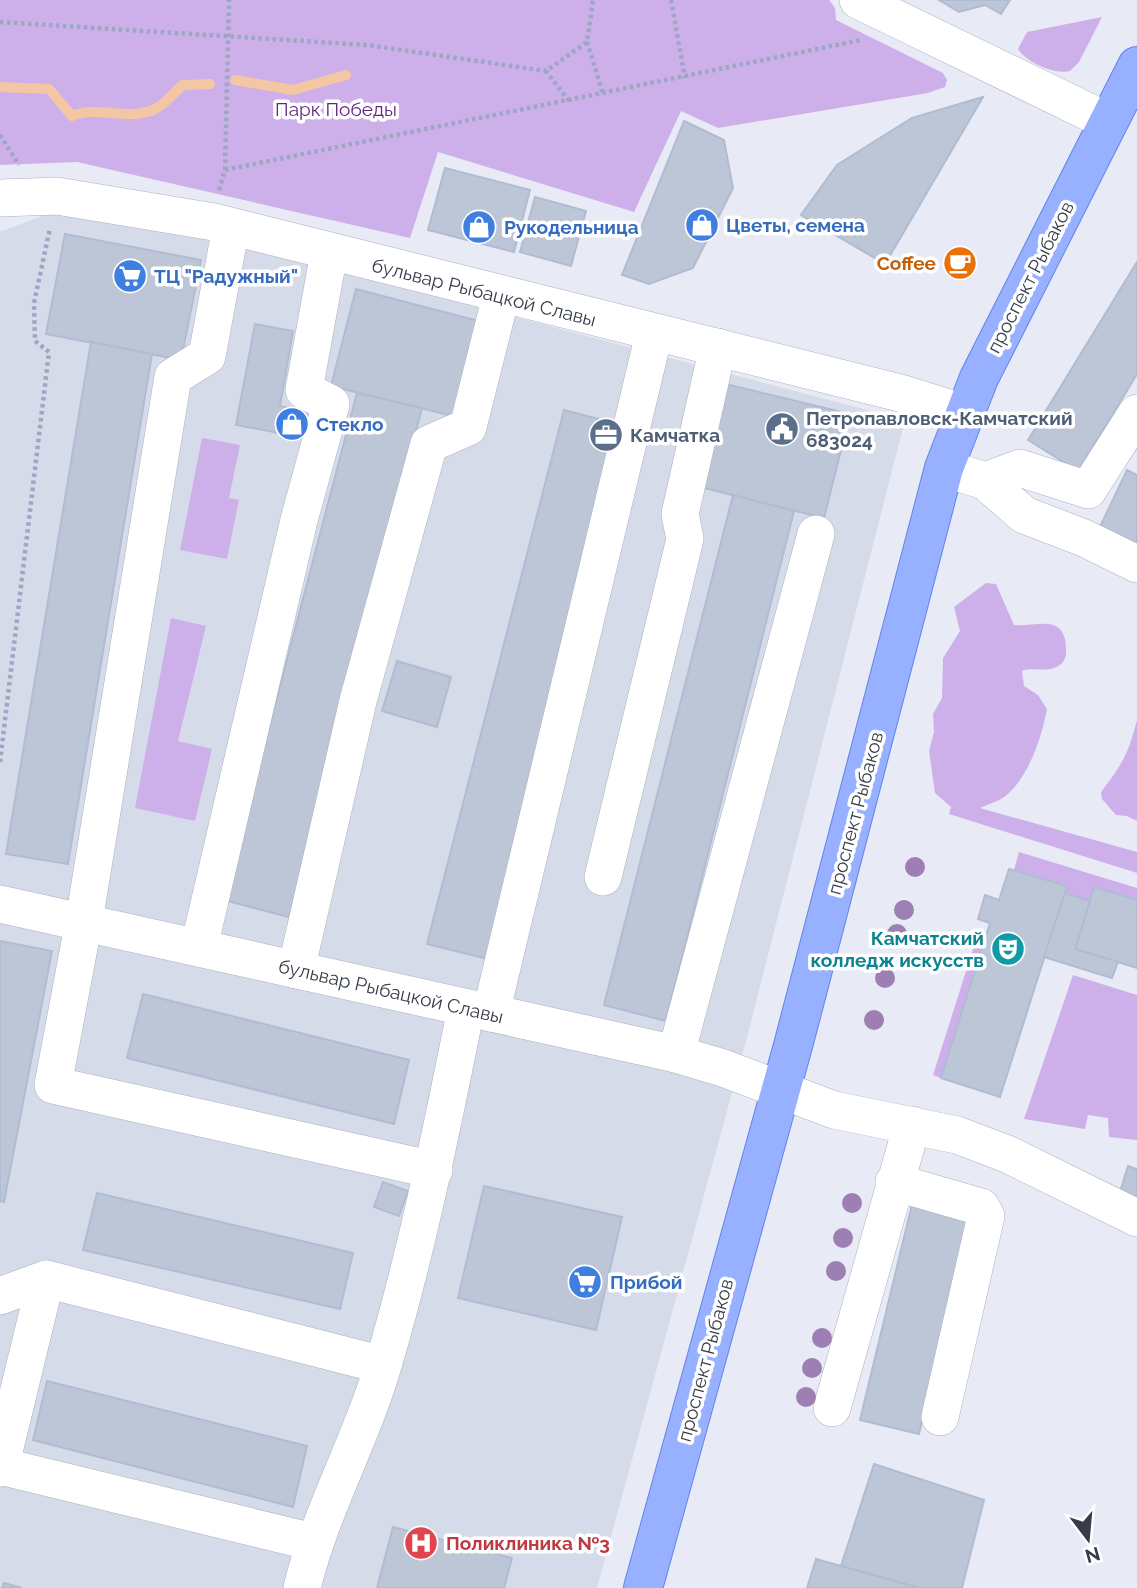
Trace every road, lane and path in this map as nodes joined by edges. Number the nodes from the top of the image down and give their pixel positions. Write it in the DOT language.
graph roads {
  1 [pos="229,0"];
  2 [pos="593,0"];
  3 [pos="671,0"];
  4 [pos="858,0"];
  5 [pos="0,22"];
  6 [pos="226,37"];
  7 [pos="874,37"];
  8 [pos="587,42"];
  9 [pos="1137,66"];
  10 [pos="546,71"];
  11 [pos="685,78"];
  12 [pos="603,94"];
  13 [pos="569,101"];
  14 [pos="1109,122"];
  15 [pos="225,170"];
  16 [pos="57,196"];
  17 [pos="0,198"];
  18 [pos="223,225"];
  19 [pos="329,253"];
  20 [pos="501,296"];
  21 [pos="653,334"];
  22 [pos="718,347"];
  23 [pos="964,413"];
  24 [pos="1137,414"];
  25 [pos="944,468"];
  26 [pos="985,481"];
  27 [pos="816,534"];
  28 [pos="1137,564"];
  29 [pos="0,762"];
  30 [pos="603,877"];
  31 [pos="0,904"];
  32 [pos="84,921"];
  33 [pos="199,947"];
  34 [pos="296,970"];
  35 [pos="478,1011"];
  36 [pos="676,1054"];
  37 [pos="779,1088"];
  38 [pos="912,1125"];
  39 [pos="434,1170"];
  40 [pos="894,1182"];
  41 [pos="1137,1218"];
  42 [pos="46,1279"];
  43 [pos="0,1296"];
  44 [pos="383,1365"];
  45 [pos="832,1408"];
  46 [pos="940,1417"];
  47 [pos="0,1467"];
  48 [pos="313,1542"];
  49 [pos="302,1588"];
  50 [pos="643,1588"];
  1 -- 6 [label="path"];
  2 -- 8 [label="path"];
  3 -- 11 [label="path"];
  4 -- 14 [label="street"];
  5 -- 6 [label="path"];
  6 -- 10 [label="path"];
  6 -- 15 [label="path"];
  7 -- 11 [label="path"];
  8 -- 10 [label="path"];
  8 -- 12 [label="path"];
  9 -- 14 [label="main road, проспект Рыбаков"];
  10 -- 13 [label="path"];
  11 -- 12 [label="path"];
  12 -- 13 [label="path"];
  13 -- 15 [label="path"];
  14 -- 23 [label="main road, проспект Рыбаков"];
  15 -- 18 [label="path"];
  16 -- 17 [label="street, бульвар Рыбацкой Славы"];
  16 -- 18 [label="street, бульвар Рыбацкой Славы"];
  16 -- 29 [label="path"];
  18 -- 19 [label="street, бульвар Рыбацкой Славы"];
  18 -- 32 [label="street"];
  19 -- 20 [label="street, бульвар Рыбацкой Славы"];
  19 -- 33 [label="street"];
  20 -- 21 [label="street, бульвар Рыбацкой Славы"];
  20 -- 34 [label="street"];
  21 -- 22 [label="street, бульвар Рыбацкой Славы"];
  21 -- 35 [label="street"];
  22 -- 23 [label="street, бульвар Рыбацкой Славы"];
  22 -- 30 [label="street"];
  23 -- 25 [label="main road, проспект Рыбаков"];
  24 -- 26 [label="street"];
  25 -- 26 [label="street"];
  25 -- 37 [label="main road, проспект Рыбаков"];
  26 -- 28 [label="street"];
  27 -- 36 [label="street"];
  31 -- 32 [label="street, бульвар Рыбацкой Славы"];
  32 -- 33 [label="street, бульвар Рыбацкой Славы"];
  32 -- 39 [label="street"];
  33 -- 34 [label="street, бульвар Рыбацкой Славы"];
  34 -- 35 [label="street, бульвар Рыбацкой Славы"];
  35 -- 36 [label="street, бульвар Рыбацкой Славы"];
  35 -- 39 [label="street"];
  36 -- 37 [label="street, бульвар Рыбацкой Славы"];
  37 -- 38 [label="street, бульвар Рыбацкой Славы"];
  37 -- 50 [label="main road, проспект Рыбаков"];
  38 -- 40 [label="street"];
  38 -- 41 [label="street, бульвар Рыбацкой Славы"];
  39 -- 44 [label="street"];
  40 -- 45 [label="street"];
  40 -- 46 [label="street"];
  42 -- 43 [label="street"];
  42 -- 44 [label="street"];
  42 -- 47 [label="street"];
  44 -- 48 [label="street"];
  47 -- 48 [label="street"];
  48 -- 49 [label="street"];
}
